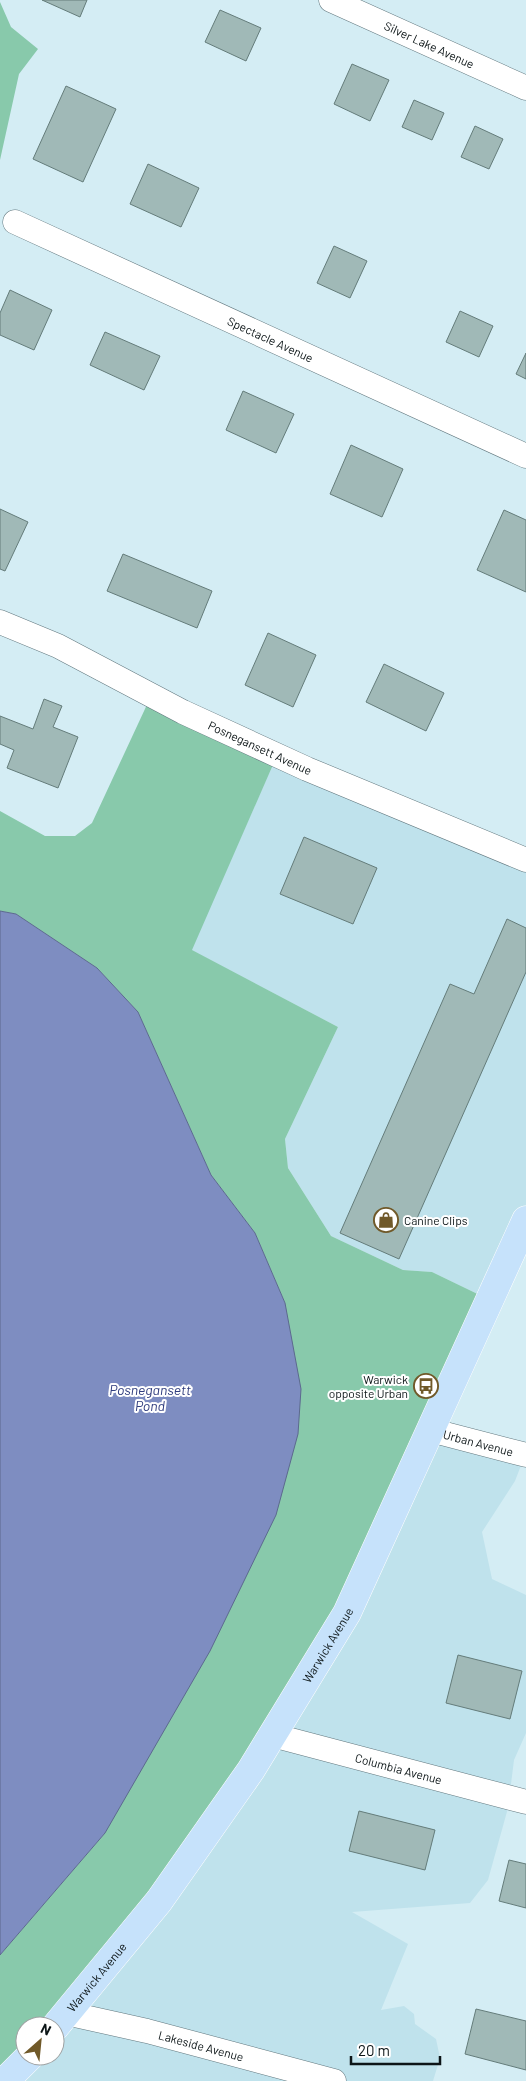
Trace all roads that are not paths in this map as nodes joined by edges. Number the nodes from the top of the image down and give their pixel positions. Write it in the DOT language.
graph roads {
  1 [pos="331,0"];
  2 [pos="526,88"];
  3 [pos="15,222"];
  4 [pos="526,456"];
  5 [pos="0,622"];
  6 [pos="526,860"];
  7 [pos="526,1220"];
  8 [pos="430,1430"];
  9 [pos="526,1455"];
  10 [pos="272,1735"];
  11 [pos="526,1802"];
  12 [pos="64,2016"];
  13 [pos="65,2021"];
  14 [pos="20,2066"];
  15 [pos="4,2081"];
  16 [pos="334,2081"];
  1 -- 2 [label="street, Silver Lake Avenue"];
  3 -- 4 [label="street, Spectacle Avenue"];
  5 -- 6 [label="street, Posnegansett Avenue"];
  7 -- 8 [label="main road, Warwick Avenue"];
  8 -- 9 [label="street, Urban Avenue"];
  8 -- 10 [label="main road, Warwick Avenue"];
  10 -- 11 [label="street, Columbia Avenue"];
  10 -- 12 [label="main road, Warwick Avenue"];
  13 -- 16 [label="street, Lakeside Avenue"];
  14 -- 15 [label="main road"];
}
